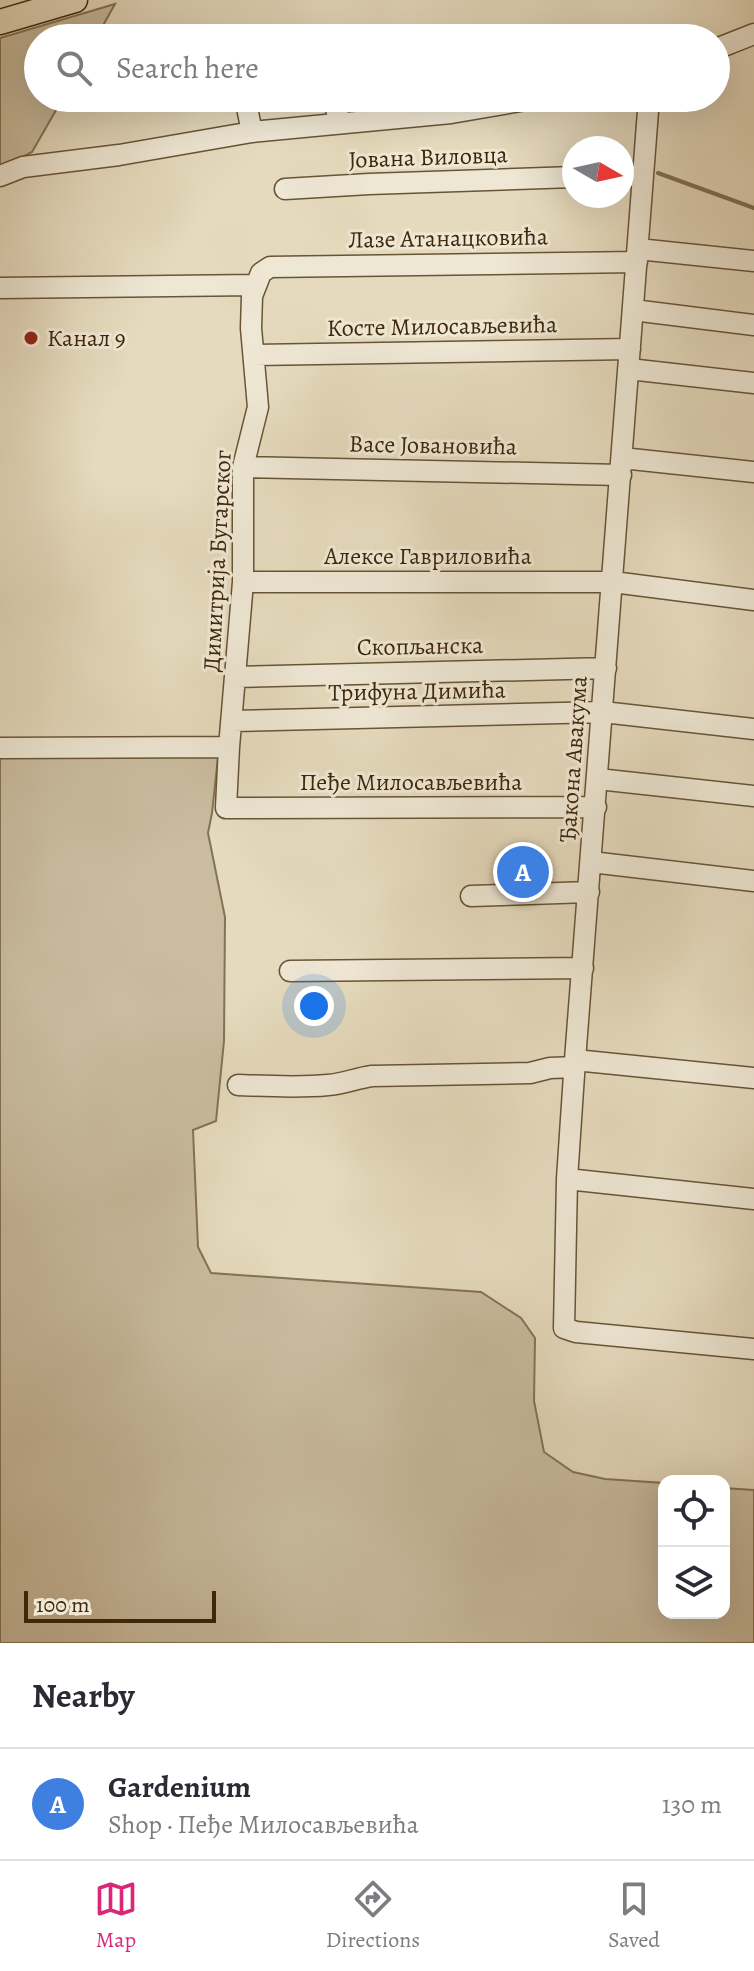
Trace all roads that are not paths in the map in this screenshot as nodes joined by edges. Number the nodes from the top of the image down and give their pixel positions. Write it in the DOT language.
graph roads {
  1 [pos="75,0"];
  2 [pos="0,22"];
  3 [pos="754,34"];
  4 [pos="730,43"];
  5 [pos="248,112"];
  6 [pos="337,112"];
  7 [pos="457,112"];
  8 [pos="648,112"];
  9 [pos="340,123"];
  10 [pos="252,132"];
  11 [pos="634,175"];
  12 [pos="643,175"];
  13 [pos="0,176"];
  14 [pos="562,177"];
  15 [pos="285,189"];
  16 [pos="637,256"];
  17 [pos="754,261"];
  18 [pos="258,279"];
  19 [pos="0,288"];
  20 [pos="633,310"];
  21 [pos="754,325"];
  22 [pos="254,355"];
  23 [pos="630,359"];
  24 [pos="754,383"];
  25 [pos="621,466"];
  26 [pos="243,467"];
  27 [pos="754,472"];
  28 [pos="243,582"];
  29 [pos="613,582"];
  30 [pos="754,600"];
  31 [pos="606,668"];
  32 [pos="236,677"];
  33 [pos="603,712"];
  34 [pos="232,721"];
  35 [pos="754,729"];
  36 [pos="229,747"];
  37 [pos="0,748"];
  38 [pos="598,779"];
  39 [pos="754,796"];
  40 [pos="596,807"];
  41 [pos="226,808"];
  42 [pos="591,862"];
  43 [pos="754,881"];
  44 [pos="589,892"];
  45 [pos="471,896"];
  46 [pos="583,968"];
  47 [pos="290,971"];
  48 [pos="575,1063"];
  49 [pos="754,1078"];
  50 [pos="238,1085"];
  51 [pos="567,1179"];
  52 [pos="754,1199"];
  53 [pos="754,1349"];
  1 -- 2 [label="main road"];
  3 -- 4 [label="street"];
  5 -- 10 [label="street"];
  6 -- 9 [label="street"];
  7 -- 9 [label="street"];
  8 -- 12 [label="street, Ђакона Авакума"];
  9 -- 10 [label="street"];
  10 -- 13 [label="street"];
  11 -- 12 [label="street"];
  12 -- 16 [label="street, Ђакона Авакума"];
  14 -- 15 [label="street, Јована Виловца"];
  16 -- 17 [label="street, Лазе Атанацковића"];
  16 -- 18 [label="street, Лазе Атанацковића"];
  16 -- 20 [label="street, Ђакона Авакума"];
  18 -- 19 [label="street, Лазе Атанацковића"];
  18 -- 22 [label="street, Димитрија Бугарског"];
  20 -- 21 [label="street"];
  20 -- 23 [label="street, Ђакона Авакума"];
  22 -- 23 [label="street, Косте Милосављевића"];
  22 -- 26 [label="street, Димитрија Бугарског"];
  23 -- 24 [label="street, Косте Милосављевића"];
  23 -- 25 [label="street, Ђакона Авакума"];
  25 -- 26 [label="street, Васе Јовановића"];
  25 -- 27 [label="street, Васе Јовановића"];
  25 -- 29 [label="street, Ђакона Авакума"];
  26 -- 28 [label="street, Димитрија Бугарског"];
  28 -- 29 [label="street, Алексе Гавриловића"];
  28 -- 32 [label="street, Димитрија Бугарског"];
  29 -- 30 [label="street, Алексе Гавриловића"];
  29 -- 31 [label="street, Ђакона Авакума"];
  31 -- 32 [label="street, Скопљанска"];
  31 -- 33 [label="street, Ђакона Авакума"];
  32 -- 34 [label="street, Димитрија Бугарског"];
  33 -- 34 [label="street, Трифуна Димића"];
  33 -- 35 [label="street, Трифуна Димића"];
  33 -- 38 [label="street, Ђакона Авакума"];
  34 -- 36 [label="street, Димитрија Бугарског"];
  36 -- 37 [label="street"];
  36 -- 41 [label="street, Димитрија Бугарског"];
  38 -- 39 [label="street"];
  38 -- 40 [label="street, Ђакона Авакума"];
  40 -- 41 [label="street, Пеђе Милосављевића"];
  40 -- 42 [label="street, Ђакона Авакума"];
  42 -- 43 [label="street"];
  42 -- 44 [label="street, Ђакона Авакума"];
  44 -- 45 [label="street"];
  44 -- 46 [label="street, Ђакона Авакума"];
  46 -- 47 [label="street"];
  46 -- 48 [label="street, Ђакона Авакума"];
  48 -- 49 [label="street"];
  48 -- 50 [label="street"];
  48 -- 51 [label="street, Ђакона Авакума"];
  51 -- 52 [label="street"];
  51 -- 53 [label="street, Ђакона Авакума"];
}
